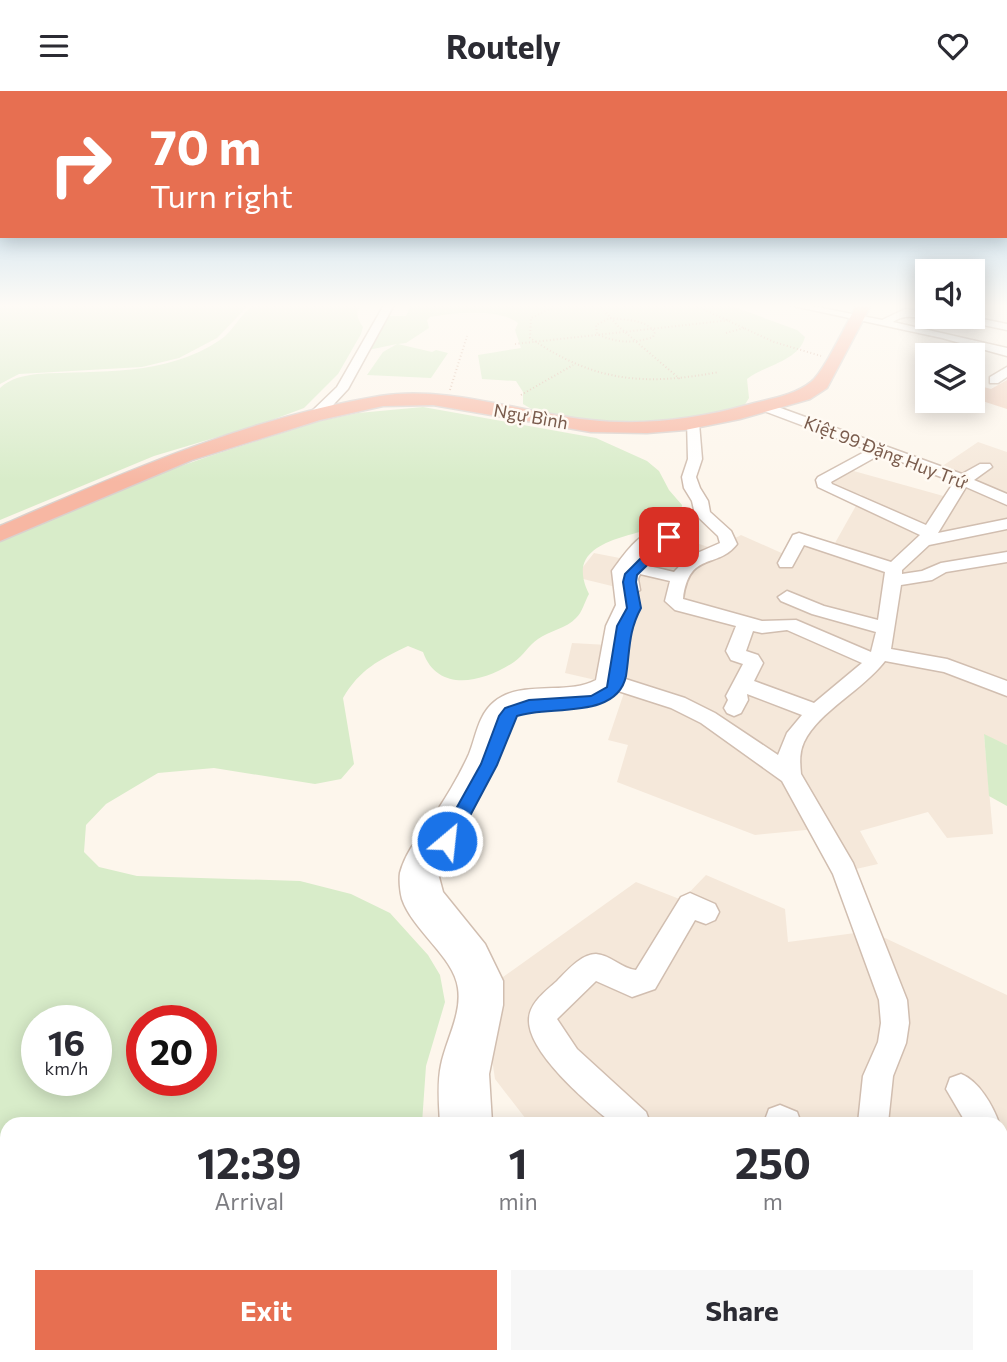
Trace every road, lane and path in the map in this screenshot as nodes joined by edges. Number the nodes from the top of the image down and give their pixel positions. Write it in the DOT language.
graph roads {
  1 [pos="356,364"];
  2 [pos="457,364"];
  3 [pos="662,364"];
  4 [pos="831,364"];
  5 [pos="574,365"];
  6 [pos="719,372"];
  7 [pos="681,380"];
  8 [pos="521,395"];
  9 [pos="444,402"];
  10 [pos="764,406"];
  11 [pos="316,415"];
  12 [pos="692,423"];
  13 [pos="878,450"];
  14 [pos="985,467"];
  15 [pos="963,480"];
  16 [pos="1007,500"];
  17 [pos="1007,524"];
  18 [pos="0,534"];
  19 [pos="664,535"];
  20 [pos="924,541"];
  21 [pos="1007,557"];
  22 [pos="786,563"];
  23 [pos="951,566"];
  24 [pos="630,567"];
  25 [pos="894,575"];
  26 [pos="678,578"];
  27 [pos="787,597"];
  28 [pos="747,623"];
  29 [pos="885,628"];
  30 [pos="878,657"];
  31 [pos="611,681"];
  32 [pos="742,684"];
  33 [pos="1007,689"];
  34 [pos="734,708"];
  35 [pos="816,712"];
  36 [pos="790,775"];
  37 [pos="706,912"];
  38 [pos="961,1089"];
  39 [pos="464,1117"];
  40 [pos="628,1117"];
  41 [pos="874,1117"];
  42 [pos="980,1117"];
  1 -- 11 [label="street"];
  2 -- 9 [label="path"];
  3 -- 7 [label="path"];
  4 -- 10 [label="highway, Ngự Bình"];
  5 -- 7 [label="path"];
  5 -- 8 [label="path"];
  6 -- 7 [label="path"];
  9 -- 11 [label="highway, Ngự Bình"];
  9 -- 12 [label="highway, Ngự Bình"];
  10 -- 12 [label="highway, Ngự Bình"];
  10 -- 13 [label="street, Kiệt 99 Đặng Huy Trứ"];
  11 -- 18 [label="highway, Ngự Bình"];
  12 -- 26 [label="street"];
  13 -- 15 [label="street, Kiệt 99 Đặng Huy Trứ"];
  13 -- 20 [label="street"];
  14 -- 15 [label="street"];
  15 -- 16 [label="street, Kiệt 99 Đặng Huy Trứ"];
  15 -- 20 [label="street"];
  17 -- 20 [label="street"];
  19 -- 24 [label="street"];
  20 -- 23 [label="street"];
  20 -- 25 [label="street"];
  21 -- 23 [label="street"];
  22 -- 25 [label="street"];
  23 -- 25 [label="street"];
  24 -- 26 [label="street"];
  24 -- 31 [label="street"];
  25 -- 29 [label="street"];
  26 -- 28 [label="street"];
  27 -- 29 [label="street"];
  28 -- 30 [label="street"];
  28 -- 32 [label="street"];
  29 -- 30 [label="street"];
  30 -- 33 [label="street"];
  30 -- 35 [label="street"];
  31 -- 36 [label="street"];
  31 -- 39 [label="street"];
  32 -- 34 [label="street"];
  32 -- 35 [label="street"];
  35 -- 36 [label="street"];
  36 -- 41 [label="street"];
  37 -- 40 [label="street"];
  38 -- 42 [label="street"];
}
